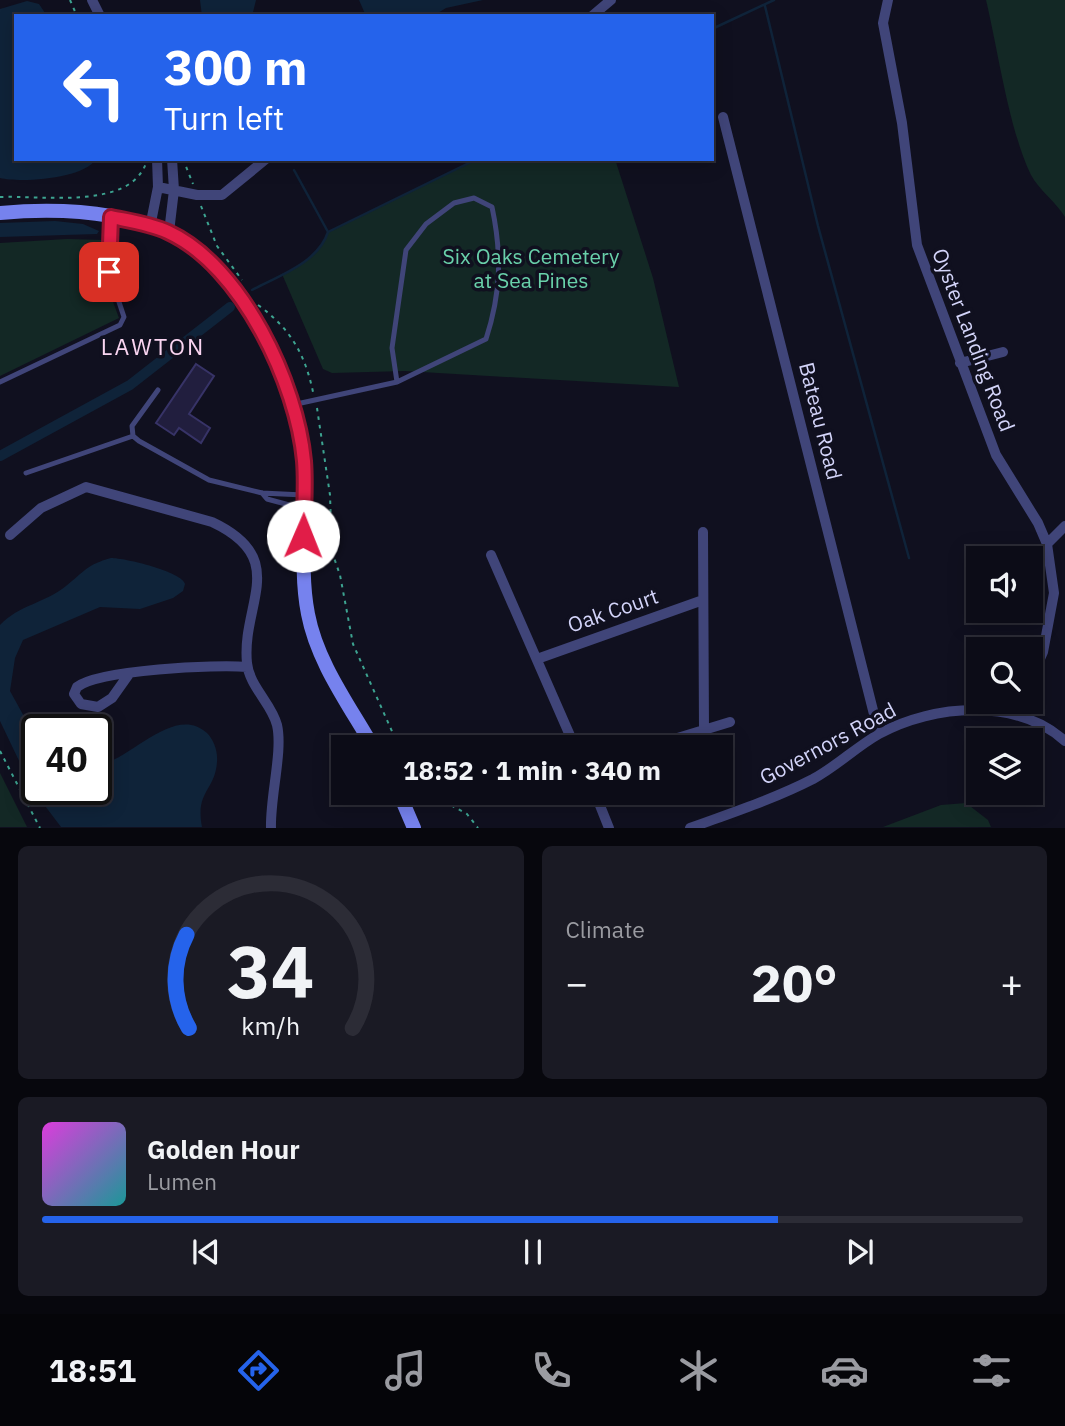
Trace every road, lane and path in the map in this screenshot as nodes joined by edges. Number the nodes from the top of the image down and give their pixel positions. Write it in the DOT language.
graph roads {
  1 [pos="611,0"];
  2 [pos="888,0"];
  3 [pos="594,14"];
  4 [pos="723,117"];
  5 [pos="147,161"];
  6 [pos="157,161"];
  7 [pos="172,161"];
  8 [pos="264,161"];
  9 [pos="158,187"];
  10 [pos="174,190"];
  11 [pos="0,197"];
  12 [pos="0,213"];
  13 [pos="111,217"];
  14 [pos="150,227"];
  15 [pos="169,232"];
  16 [pos="1003,352"];
  17 [pos="960,363"];
  18 [pos="0,382"];
  19 [pos="397,382"];
  20 [pos="158,390"];
  21 [pos="292,405"];
  22 [pos="133,436"];
  23 [pos="26,473"];
  24 [pos="262,493"];
  25 [pos="304,502"];
  26 [pos="1065,526"];
  27 [pos="703,532"];
  28 [pos="10,535"];
  29 [pos="1047,544"];
  30 [pos="491,555"];
  31 [pos="703,600"];
  32 [pos="1043,652"];
  33 [pos="537,659"];
  34 [pos="247,667"];
  35 [pos="128,674"];
  36 [pos="966,711"];
  37 [pos="1014,714"];
  38 [pos="730,722"];
  39 [pos="704,730"];
  40 [pos="879,734"];
  41 [pos="366,735"];
  42 [pos="570,735"];
  43 [pos="688,735"];
  44 [pos="1065,741"];
  45 [pos="0,751"];
  46 [pos="404,805"];
  47 [pos="451,805"];
  48 [pos="600,805"];
  49 [pos="40,828"];
  50 [pos="271,828"];
  51 [pos="414,828"];
  52 [pos="478,828"];
  53 [pos="609,828"];
  54 [pos="690,828"];
  1 -- 3 [label="street"];
  2 -- 17 [label="street, Oyster Landing Road"];
  4 -- 40 [label="street, Bateau Road"];
  5 -- 11 [label="path"];
  6 -- 9 [label="street"];
  7 -- 10 [label="street"];
  8 -- 10 [label="street"];
  9 -- 10 [label="street"];
  9 -- 14 [label="street"];
  10 -- 15 [label="street"];
  12 -- 13 [label="street"];
  13 -- 14 [label="street"];
  13 -- 18 [label="lane"];
  14 -- 15 [label="street"];
  15 -- 21 [label="street"];
  16 -- 17 [label="street"];
  17 -- 29 [label="street, Oyster Landing Road"];
  19 -- 19 [label="lane"];
  19 -- 21 [label="lane"];
  20 -- 22 [label="lane"];
  21 -- 25 [label="street"];
  22 -- 23 [label="lane"];
  22 -- 24 [label="lane"];
  24 -- 25 [label="lane"];
  24 -- 25 [label="lane"];
  25 -- 41 [label="street"];
  26 -- 29 [label="street"];
  27 -- 31 [label="street"];
  28 -- 34 [label="street"];
  29 -- 32 [label="street, Oyster Landing Road"];
  30 -- 33 [label="street"];
  31 -- 33 [label="street, Oak Court"];
  31 -- 39 [label="street"];
  33 -- 42 [label="street"];
  34 -- 35 [label="street"];
  34 -- 50 [label="street"];
  35 -- 35 [label="street"];
  36 -- 40 [label="street, Governors Road"];
  37 -- 44 [label="street, Governors Road"];
  38 -- 39 [label="street"];
  39 -- 43 [label="street"];
  40 -- 54 [label="street, Governors Road"];
  45 -- 49 [label="path"];
  46 -- 51 [label="street"];
  47 -- 52 [label="path"];
  48 -- 53 [label="street"];
}
